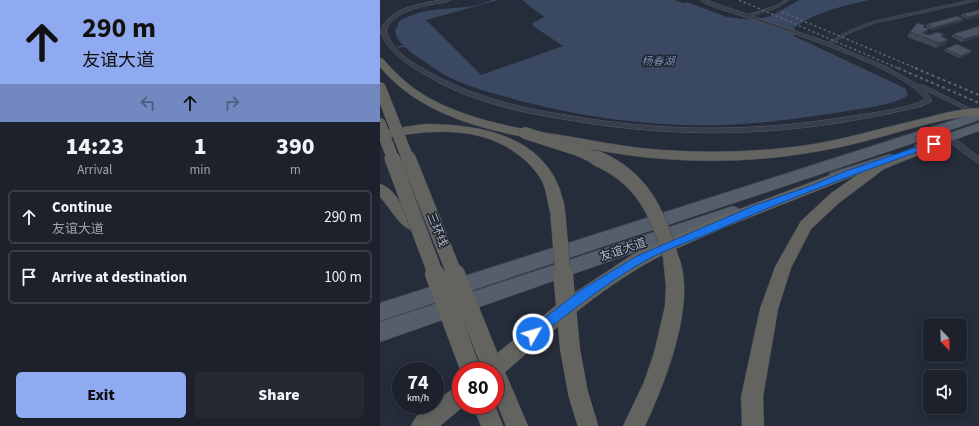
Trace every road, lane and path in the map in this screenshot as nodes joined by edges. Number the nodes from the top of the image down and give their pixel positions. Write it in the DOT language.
graph roads {
  1 [pos="449,0"];
  2 [pos="702,0"];
  3 [pos="787,0"];
  4 [pos="976,0"];
  5 [pos="749,17"];
  6 [pos="828,44"];
  7 [pos="380,61"];
  8 [pos="914,84"];
  9 [pos="380,88"];
  10 [pos="928,97"];
  11 [pos="975,113"];
  12 [pos="380,124"];
  13 [pos="979,127"];
  14 [pos="525,133"];
  15 [pos="380,135"];
  16 [pos="942,141"];
  17 [pos="979,161"];
  18 [pos="849,173"];
  19 [pos="380,189"];
  20 [pos="417,226"];
  21 [pos="380,312"];
  22 [pos="380,332"];
  23 [pos="468,362"];
  24 [pos="489,362"];
  25 [pos="504,362"];
  26 [pos="504,397"];
  27 [pos="452,402"];
  28 [pos="487,414"];
  29 [pos="422,426"];
  30 [pos="492,426"];
  31 [pos="517,426"];
  32 [pos="588,426"];
  33 [pos="634,426"];
  34 [pos="753,426"];
  1 -- 10 [label="street"];
  2 -- 5 [label="street"];
  3 -- 5 [label="lane"];
  4 -- 6 [label="lane"];
  5 -- 6 [label="street"];
  6 -- 8 [label="street"];
  7 -- 14 [label="highway"];
  8 -- 10 [label="street"];
  8 -- 11 [label="street"];
  9 -- 24 [label="highway, 三环线, bridge"];
  10 -- 11 [label="street"];
  11 -- 14 [label="highway, bridge"];
  11 -- 21 [label="main road, 友谊大道"];
  12 -- 20 [label="highway, 三环线, bridge"];
  13 -- 16 [label="main road, 友谊大道"];
  14 -- 33 [label="highway, bridge"];
  15 -- 32 [label="highway, bridge"];
  16 -- 17 [label="street"];
  16 -- 18 [label="main road, 友谊大道"];
  16 -- 34 [label="highway"];
  18 -- 22 [label="main road, 友谊大道"];
  18 -- 25 [label="highway"];
  19 -- 20 [label="highway"];
  20 -- 23 [label="highway, 三环线, bridge"];
  26 -- 31 [label="highway, 三环线"];
  27 -- 29 [label="highway"];
  28 -- 30 [label="highway"];
}
